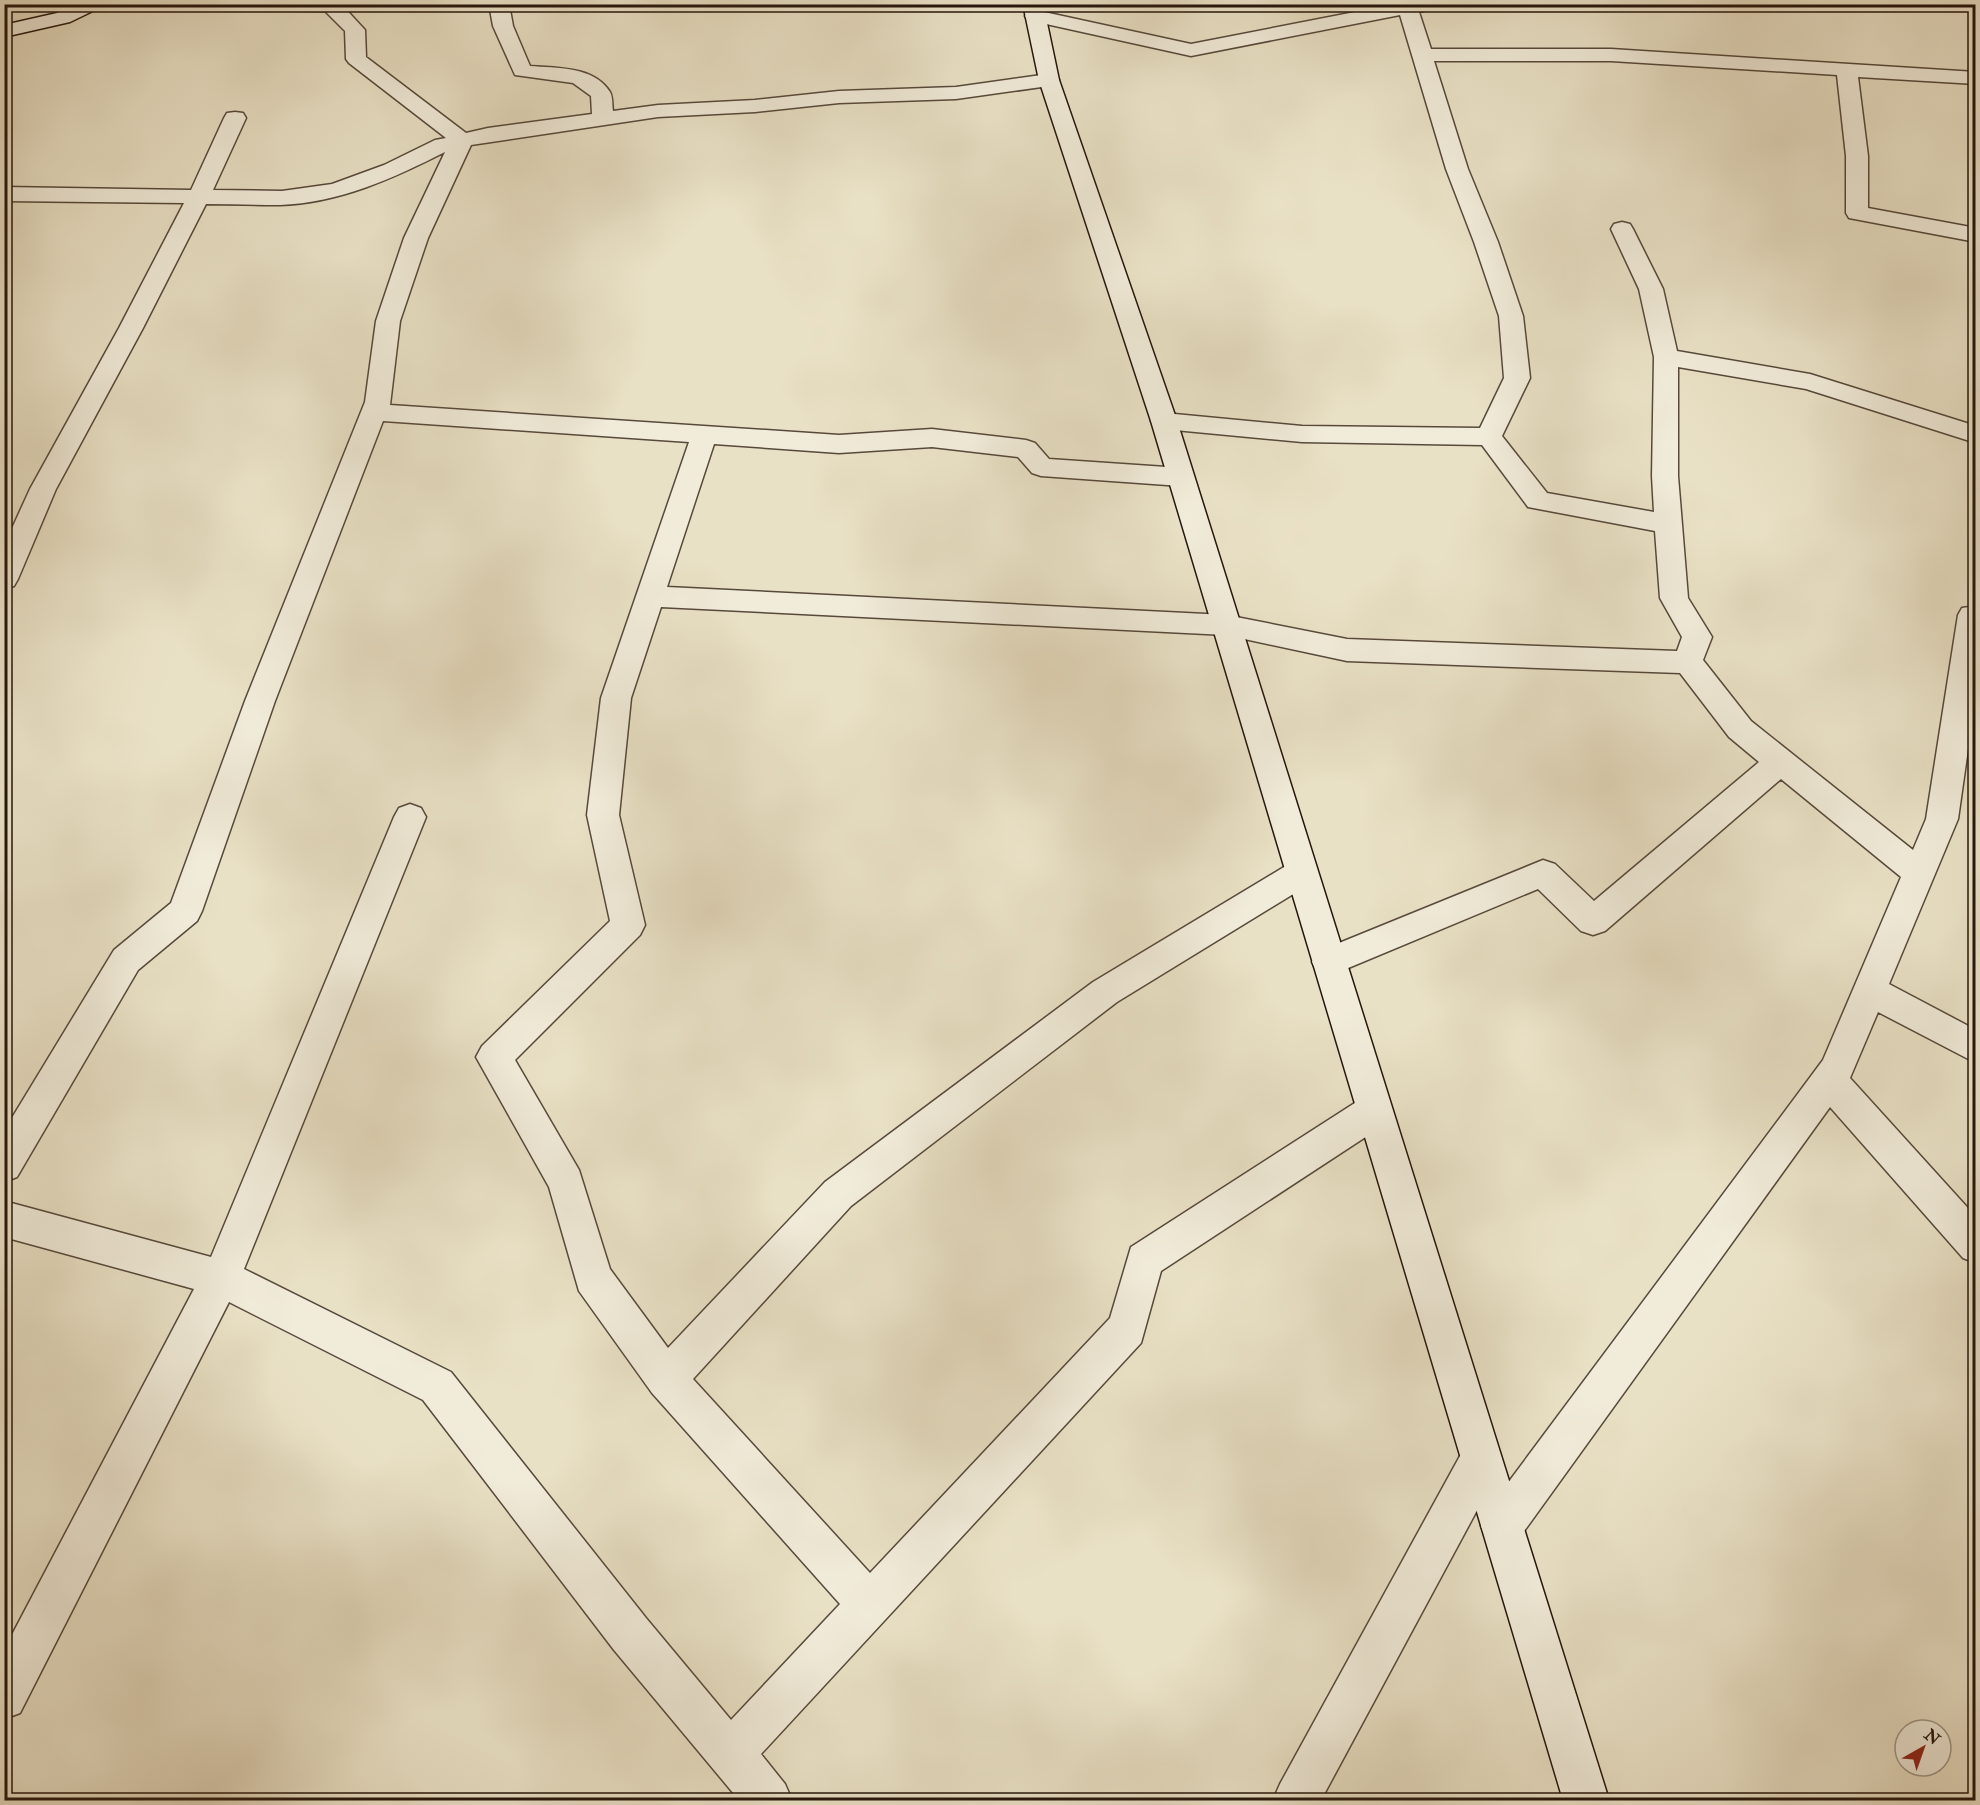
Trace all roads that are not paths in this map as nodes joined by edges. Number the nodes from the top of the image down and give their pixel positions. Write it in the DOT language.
graph roads {
  1 [pos="250,4"];
  2 [pos="499,4"];
  3 [pos="85,6"];
  4 [pos="1418,6"];
  5 [pos="1034,10"];
  6 [pos="4,31"];
  7 [pos="1423,56"];
  8 [pos="1847,69"];
  9 [pos="1976,78"];
  10 [pos="1049,80"];
  11 [pos="235,118"];
  12 [pos="603,119"];
  13 [pos="462,140"];
  14 [pos="4,194"];
  15 [pos="199,196"];
  16 [pos="1622,229"];
  17 [pos="1976,235"];
  18 [pos="1666,357"];
  19 [pos="375,412"];
  20 [pos="1164,421"];
  21 [pos="704,435"];
  22 [pos="1976,435"];
  23 [pos="1489,437"];
  24 [pos="1180,477"];
  25 [pos="1669,524"];
  26 [pos="4,579"];
  27 [pos="650,596"];
  28 [pos="1976,617"];
  29 [pos="1226,625"];
  30 [pos="1688,662"];
  31 [pos="1781,761"];
  32 [pos="410,817"];
  33 [pos="1301,873"];
  34 [pos="1919,873"];
  35 [pos="1329,962"];
  36 [pos="1870,991"];
  37 [pos="1976,1048"];
  38 [pos="1829,1080"];
  39 [pos="1374,1111"];
  40 [pos="4,1165"];
  41 [pos="4,1219"];
  42 [pos="1976,1245"];
  43 [pos="221,1278"];
  44 [pos="666,1379"];
  45 [pos="1481,1460"];
  46 [pos="1502,1526"];
  47 [pos="869,1604"];
  48 [pos="4,1697"];
  49 [pos="730,1754"];
  50 [pos="769,1800"];
  51 [pos="1296,1800"];
  52 [pos="1586,1800"];
  1 -- 13 [label="street"];
  2 -- 12 [label="street"];
  3 -- 6 [label="street"];
  4 -- 5 [label="street"];
  4 -- 7 [label="street"];
  5 -- 10 [label="street"];
  7 -- 8 [label="street"];
  7 -- 23 [label="street"];
  8 -- 9 [label="street"];
  8 -- 17 [label="street"];
  10 -- 12 [label="street"];
  10 -- 20 [label="street"];
  11 -- 15 [label="street"];
  12 -- 13 [label="street"];
  13 -- 15 [label="street"];
  13 -- 19 [label="street"];
  14 -- 15 [label="street"];
  15 -- 26 [label="street"];
  16 -- 18 [label="street"];
  18 -- 22 [label="street"];
  18 -- 25 [label="street"];
  19 -- 21 [label="street"];
  19 -- 40 [label="street"];
  20 -- 23 [label="street"];
  20 -- 24 [label="street"];
  21 -- 24 [label="street"];
  21 -- 27 [label="street"];
  23 -- 25 [label="street"];
  24 -- 29 [label="street"];
  25 -- 30 [label="street"];
  27 -- 29 [label="street"];
  27 -- 44 [label="street"];
  28 -- 34 [label="street"];
  29 -- 30 [label="street"];
  29 -- 33 [label="street"];
  30 -- 31 [label="street"];
  31 -- 34 [label="street"];
  31 -- 35 [label="street"];
  32 -- 43 [label="street"];
  33 -- 35 [label="street"];
  33 -- 44 [label="street"];
  34 -- 36 [label="street"];
  35 -- 39 [label="street"];
  36 -- 37 [label="street"];
  36 -- 38 [label="street"];
  38 -- 42 [label="street"];
  38 -- 46 [label="street"];
  39 -- 45 [label="street"];
  39 -- 47 [label="street"];
  41 -- 43 [label="street"];
  43 -- 48 [label="street"];
  43 -- 49 [label="street"];
  44 -- 47 [label="street"];
  45 -- 46 [label="street"];
  45 -- 51 [label="street"];
  46 -- 52 [label="street"];
  47 -- 49 [label="street"];
  49 -- 50 [label="street"];
}
